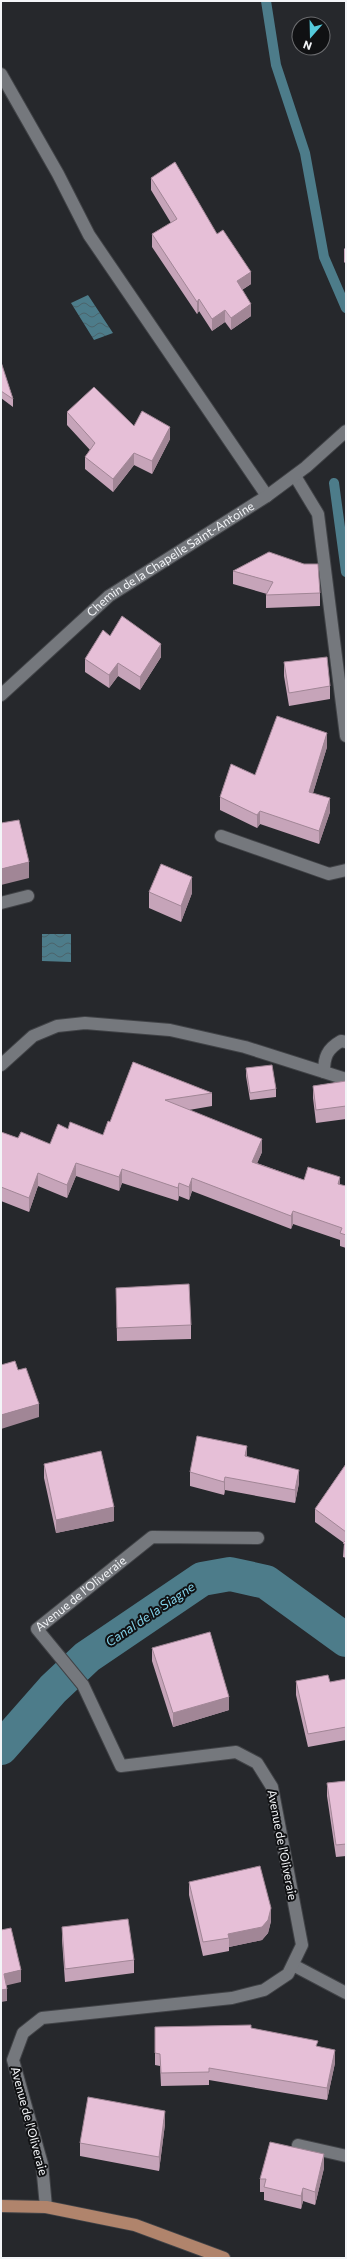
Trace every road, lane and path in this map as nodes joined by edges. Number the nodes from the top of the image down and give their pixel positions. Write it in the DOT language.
graph roads {
  1 [pos="1,74"];
  2 [pos="346,431"];
  3 [pos="295,476"];
  4 [pos="267,496"];
  5 [pos="1,695"];
  6 [pos="346,736"];
  7 [pos="221,836"];
  8 [pos="346,870"];
  9 [pos="28,896"];
  10 [pos="1,903"];
  11 [pos="346,1042"];
  12 [pos="1,1065"];
  13 [pos="324,1072"];
  14 [pos="346,1079"];
  15 [pos="258,1538"];
  16 [pos="293,1965"];
  17 [pos="346,1992"];
  18 [pos="298,2145"];
  19 [pos="346,2156"];
  20 [pos="1,2206"];
  21 [pos="46,2207"];
  22 [pos="224,2258"];
  1 -- 4 [label="street"];
  2 -- 3 [label="street, Chemin de la Chapelle Saint-Antoine"];
  3 -- 4 [label="street, Chemin de la Chapelle Saint-Antoine"];
  3 -- 6 [label="street"];
  4 -- 5 [label="street, Chemin de la Chapelle Saint-Antoine"];
  7 -- 8 [label="street"];
  9 -- 10 [label="street"];
  11 -- 13 [label="street"];
  12 -- 13 [label="street"];
  13 -- 14 [label="street"];
  15 -- 16 [label="street, Avenue de l'Oliveraie"];
  16 -- 17 [label="street"];
  16 -- 21 [label="street, Avenue de l'Oliveraie"];
  18 -- 19 [label="street"];
  20 -- 21 [label="main road"];
  21 -- 22 [label="main road"];
}
